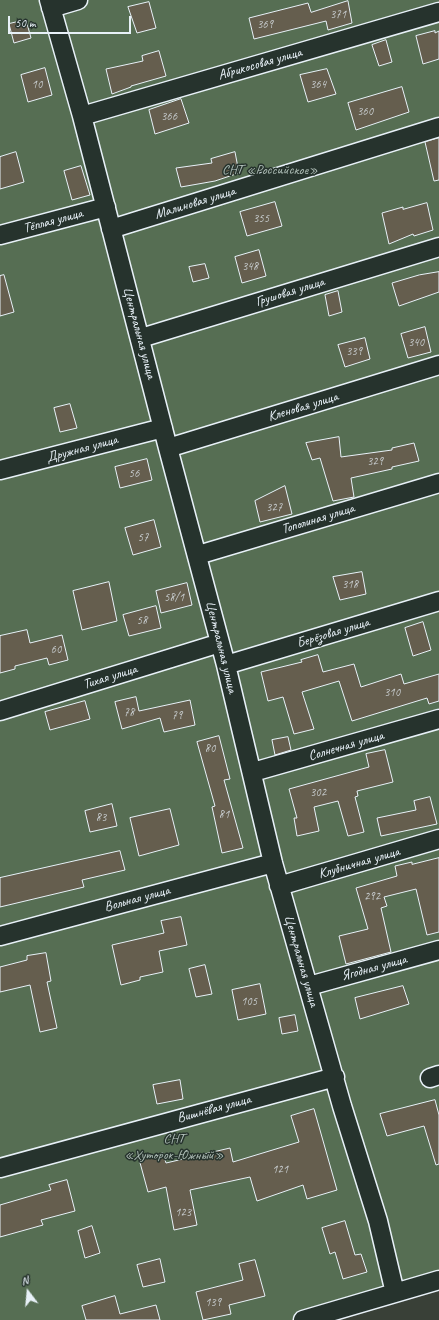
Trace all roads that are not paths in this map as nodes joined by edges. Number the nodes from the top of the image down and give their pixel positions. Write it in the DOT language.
graph roads {
  1 [pos="78,0"];
  2 [pos="50,4"];
  3 [pos="439,12"];
  4 [pos="82,116"];
  5 [pos="439,127"];
  6 [pos="106,207"];
  7 [pos="111,229"];
  8 [pos="0,235"];
  9 [pos="439,247"];
  10 [pos="140,338"];
  11 [pos="439,365"];
  12 [pos="163,428"];
  13 [pos="168,448"];
  14 [pos="0,470"];
  15 [pos="439,483"];
  16 [pos="198,555"];
  17 [pos="439,601"];
  18 [pos="220,643"];
  19 [pos="226,665"];
  20 [pos="0,711"];
  21 [pos="439,719"];
  22 [pos="253,772"];
  23 [pos="439,839"];
  24 [pos="273,863"];
  25 [pos="279,886"];
  26 [pos="0,936"];
  27 [pos="439,950"];
  28 [pos="309,986"];
  29 [pos="335,1077"];
  30 [pos="0,1168"];
  31 [pos="439,1280"];
  32 [pos="395,1293"];
  33 [pos="306,1320"];
  1 -- 2 [label="street"];
  2 -- 4 [label="street, Центральная улица"];
  3 -- 4 [label="street, Абрикосовая улица"];
  4 -- 6 [label="street, Центральная улица"];
  5 -- 7 [label="street, Малиновая улица"];
  6 -- 7 [label="street, Центральная улица"];
  6 -- 8 [label="street, Тёплая улица"];
  7 -- 10 [label="street, Центральная улица"];
  9 -- 10 [label="street, Грушовая улица"];
  10 -- 12 [label="street, Центральная улица"];
  11 -- 13 [label="street, Кленовая улица"];
  12 -- 13 [label="street, Центральная улица"];
  12 -- 14 [label="street, Дружная улица"];
  13 -- 16 [label="street, Центральная улица"];
  15 -- 16 [label="street, Тополиная улица"];
  16 -- 18 [label="street, Центральная улица"];
  17 -- 19 [label="street, Берёзовая улица"];
  18 -- 19 [label="street, Центральная улица"];
  18 -- 20 [label="street, Тихая улица"];
  19 -- 22 [label="street, Центральная улица"];
  21 -- 22 [label="street, Солнечная улица"];
  22 -- 24 [label="street, Центральная улица"];
  23 -- 25 [label="street, Клубничная улица"];
  24 -- 25 [label="street, Центральная улица"];
  24 -- 26 [label="street, Вольная улица"];
  25 -- 28 [label="street, Центральная улица"];
  27 -- 28 [label="street, Ягодная улица"];
  28 -- 29 [label="street, Центральная улица"];
  29 -- 30 [label="street, Вишнёвая улица"];
  29 -- 32 [label="street, Центральная улица"];
  31 -- 32 [label="street"];
  32 -- 33 [label="street"];
}
